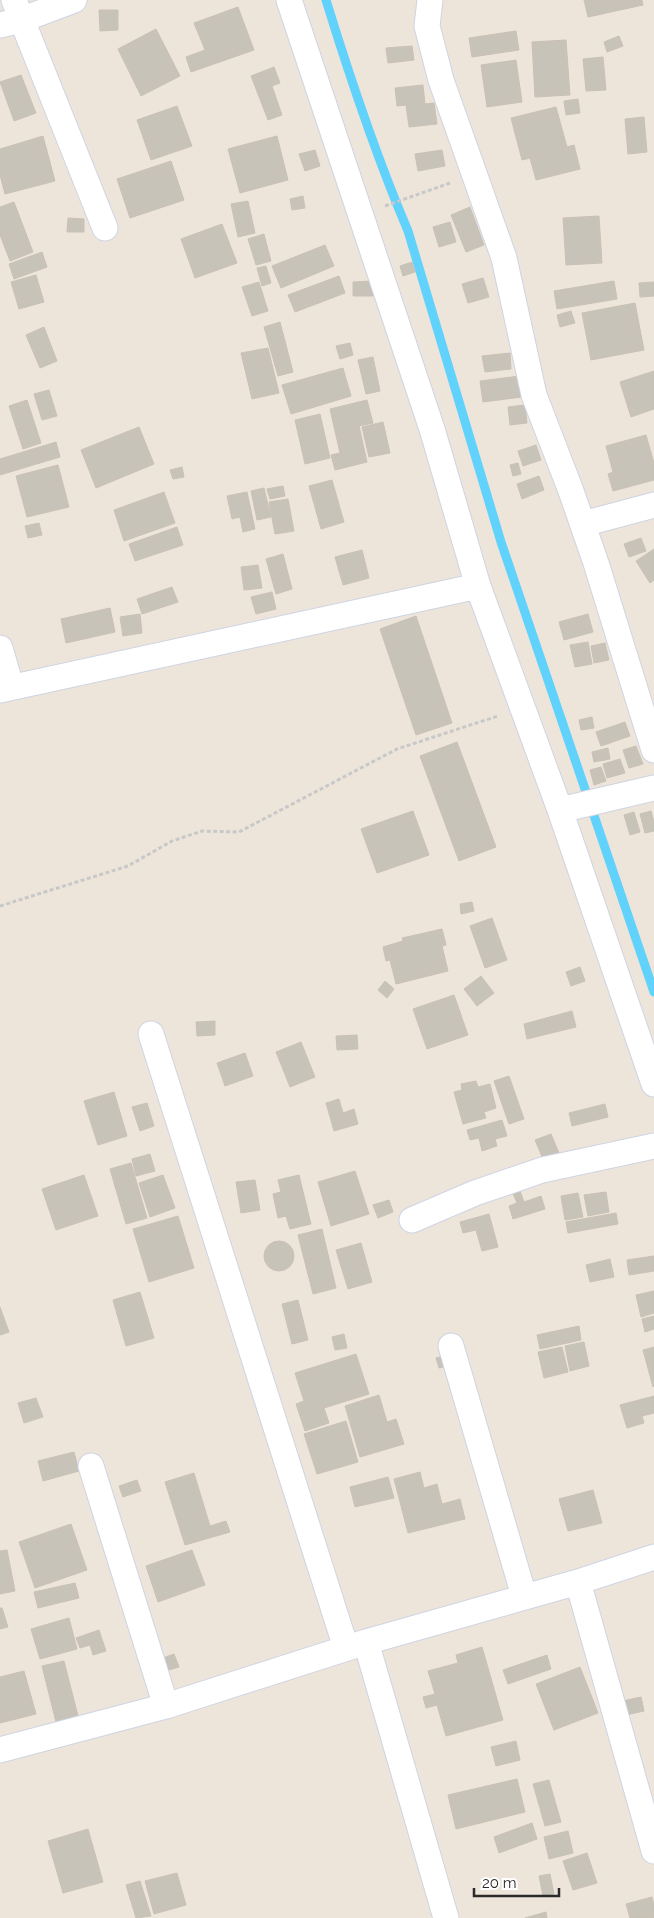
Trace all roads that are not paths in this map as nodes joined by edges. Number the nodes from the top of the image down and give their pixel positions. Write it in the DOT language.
graph roads {
  1 [pos="74,0"];
  2 [pos="289,0"];
  3 [pos="430,0"];
  4 [pos="12,15"];
  5 [pos="105,228"];
  6 [pos="654,505"];
  7 [pos="583,524"];
  8 [pos="478,586"];
  9 [pos="0,648"];
  10 [pos="6,688"];
  11 [pos="654,750"];
  12 [pos="654,788"];
  13 [pos="582,805"];
  14 [pos="152,1034"];
  15 [pos="654,1084"];
  16 [pos="654,1146"];
  17 [pos="412,1220"];
  18 [pos="451,1346"];
  19 [pos="91,1466"];
  20 [pos="654,1557"];
  21 [pos="578,1582"];
  22 [pos="524,1596"];
  23 [pos="356,1645"];
  24 [pos="166,1706"];
  25 [pos="0,1750"];
  26 [pos="654,1851"];
  27 [pos="446,1918"];
  1 -- 4 [label="street"];
  2 -- 8 [label="street"];
  3 -- 7 [label="street"];
  4 -- 5 [label="street"];
  6 -- 7 [label="street"];
  7 -- 11 [label="street"];
  8 -- 10 [label="street"];
  8 -- 13 [label="street"];
  9 -- 10 [label="street"];
  12 -- 13 [label="street"];
  13 -- 15 [label="street"];
  14 -- 23 [label="street"];
  16 -- 17 [label="street"];
  18 -- 22 [label="street"];
  19 -- 24 [label="street"];
  20 -- 21 [label="street"];
  21 -- 22 [label="street"];
  21 -- 26 [label="street"];
  22 -- 23 [label="street"];
  23 -- 24 [label="street"];
  23 -- 27 [label="street"];
  24 -- 25 [label="street"];
}
